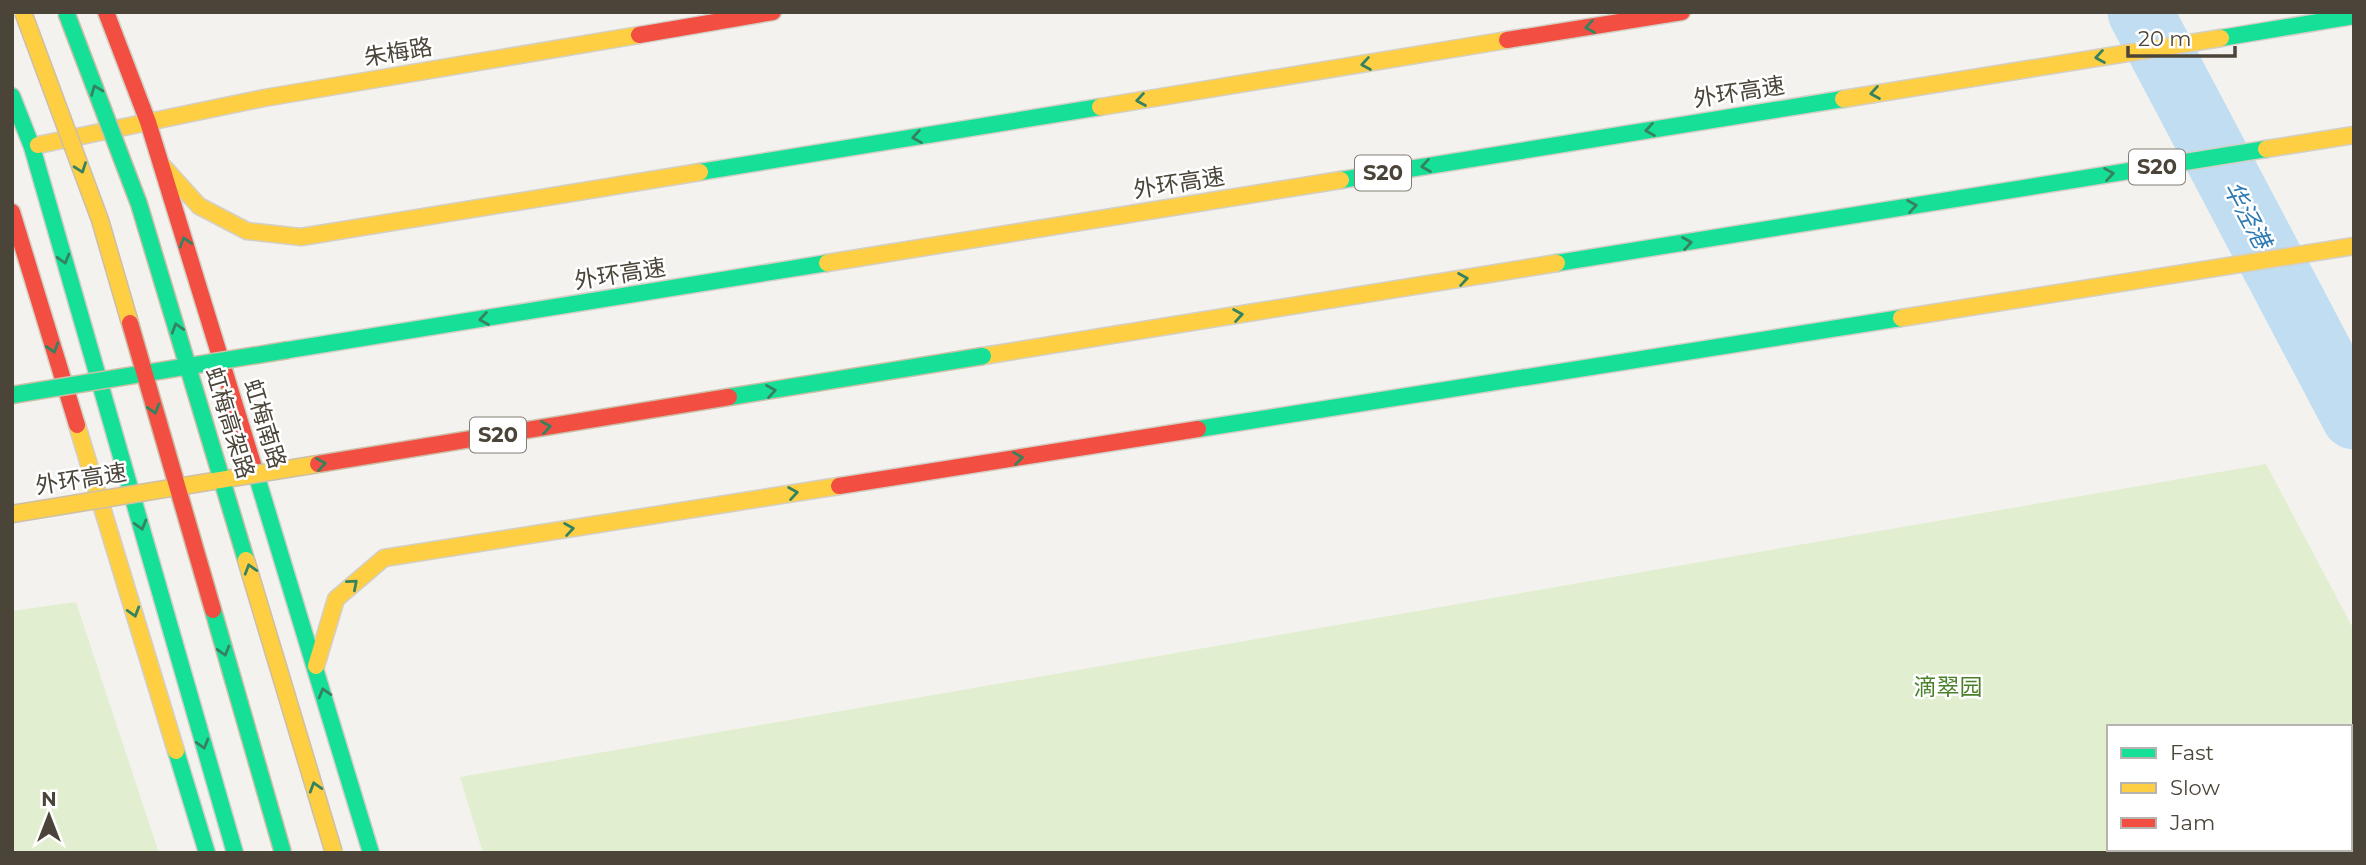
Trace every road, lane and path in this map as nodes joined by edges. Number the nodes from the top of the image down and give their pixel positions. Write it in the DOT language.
graph roads {
  1 [pos="23,12"];
  2 [pos="66,12"];
  3 [pos="106,12"];
  4 [pos="773,12"];
  5 [pos="1682,12"];
  6 [pos="2354,16"];
  7 [pos="12,96"];
  8 [pos="148,122"];
  9 [pos="2354,135"];
  10 [pos="32,147"];
  11 [pos="161,164"];
  12 [pos="12,212"];
  13 [pos="2354,246"];
  14 [pos="12,395"];
  15 [pos="12,514"];
  16 [pos="316,666"];
  17 [pos="206,852"];
  18 [pos="235,853"];
  19 [pos="283,853"];
  20 [pos="334,853"];
  21 [pos="371,853"];
  1 -- 19 [label="main road, one-way, bridge"];
  20 -- 2 [label="main road, 虹梅高架路, one-way, bridge"];
  3 -- 8 [label="main road, 虹梅南路"];
  4 -- 8 [label="main road, 朱梅路"];
  5 -- 11 [label="main road, one-way"];
  6 -- 14 [label="main road, 外环高速 / S20, one-way, bridge"];
  7 -- 10 [label="main road"];
  8 -- 10 [label="main road, 朱梅路"];
  8 -- 11 [label="main road, 虹梅南路"];
  15 -- 9 [label="main road, 外环高速 / S20, one-way, bridge"];
  10 -- 18 [label="main road, one-way"];
  16 -- 11 [label="main road, 虹梅南路, one-way"];
  12 -- 17 [label="main road, one-way"];
  16 -- 13 [label="main road, one-way"];
  21 -- 16 [label="main road, 虹梅南路, one-way"];
}
